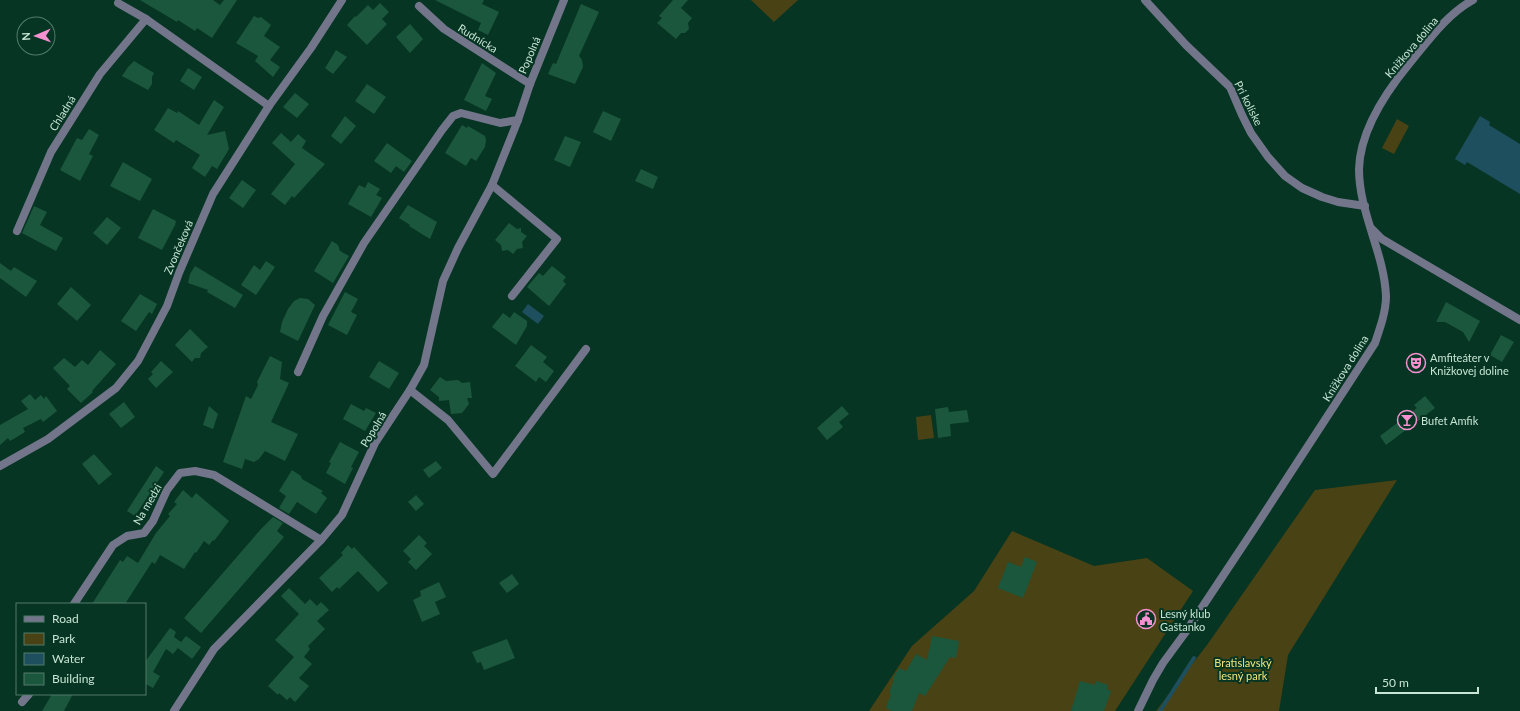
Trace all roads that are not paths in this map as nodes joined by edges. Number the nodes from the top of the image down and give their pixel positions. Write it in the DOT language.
graph roads {
  1 [pos="342,0"];
  2 [pos="564,0"];
  3 [pos="1145,0"];
  4 [pos="1473,0"];
  5 [pos="118,3"];
  6 [pos="419,6"];
  7 [pos="146,19"];
  8 [pos="530,84"];
  9 [pos="269,106"];
  10 [pos="518,120"];
  11 [pos="492,185"];
  12 [pos="1365,206"];
  13 [pos="1370,226"];
  14 [pos="17,231"];
  15 [pos="512,296"];
  16 [pos="1520,320"];
  17 [pos="586,348"];
  18 [pos="298,372"];
  19 [pos="410,390"];
  20 [pos="0,466"];
  21 [pos="321,540"];
  22 [pos="75,603"];
  23 [pos="28,695"];
  24 [pos="22,702"];
  25 [pos="174,711"];
  26 [pos="1138,711"];
  1 -- 9 [label="street, Zvončeková"];
  2 -- 8 [label="street, Popolná"];
  3 -- 12 [label="street, Pri kolíske"];
  4 -- 12 [label="street, Knižkova dolina"];
  5 -- 7 [label="street"];
  6 -- 8 [label="street, Rudnícka"];
  7 -- 9 [label="street"];
  7 -- 14 [label="street, Chladná"];
  8 -- 10 [label="street, Popolná"];
  9 -- 20 [label="street, Zvončeková"];
  10 -- 11 [label="street, Popolná"];
  10 -- 18 [label="street"];
  11 -- 15 [label="street"];
  11 -- 19 [label="street, Popolná"];
  12 -- 13 [label="street, Knižkova dolina"];
  13 -- 16 [label="street"];
  13 -- 26 [label="street, Knižkova dolina"];
  17 -- 19 [label="street"];
  19 -- 21 [label="street, Popolná"];
  21 -- 22 [label="street, Na medzi"];
  21 -- 25 [label="street, Popolná"];
  23 -- 24 [label="street"];
}
